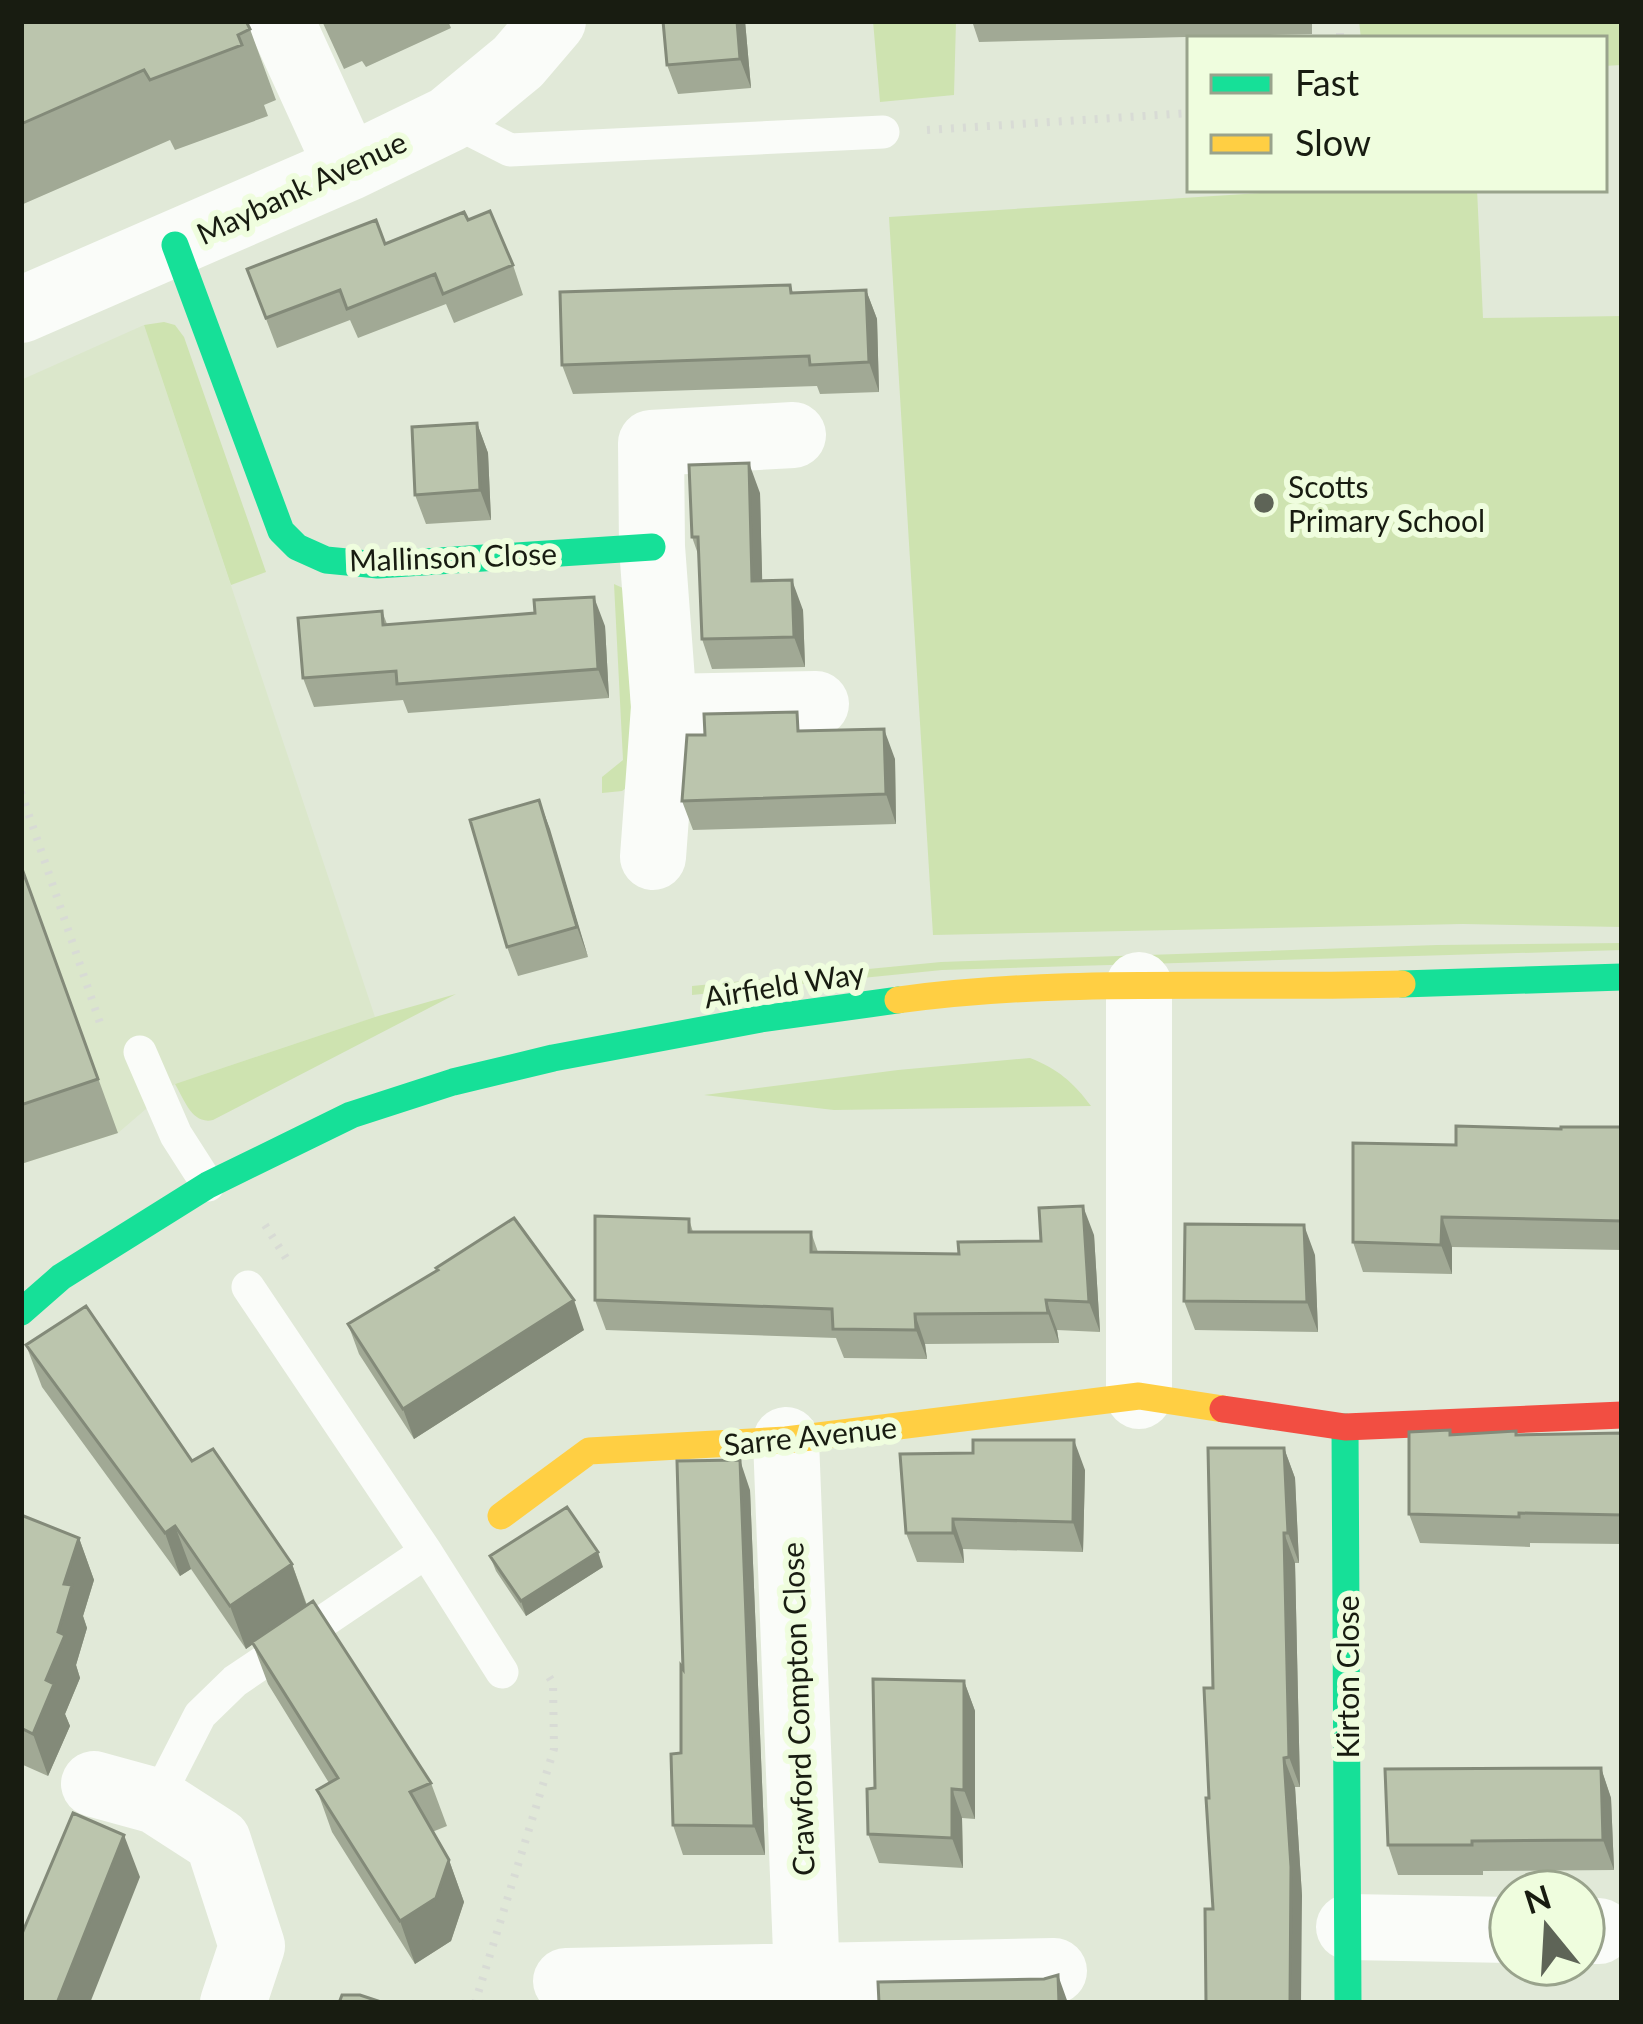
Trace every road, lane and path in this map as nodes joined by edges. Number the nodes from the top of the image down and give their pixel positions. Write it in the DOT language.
graph roads {
  1 [pos="280,21"];
  2 [pos="553,21"];
  3 [pos="1187,113"];
  4 [pos="449,119"];
  5 [pos="883,132"];
  6 [pos="347,168"];
  7 [pos="175,244"];
  8 [pos="21,310"];
  9 [pos="793,434"];
  10 [pos="652,547"];
  11 [pos="816,704"];
  12 [pos="664,707"];
  13 [pos="21,792"];
  14 [pos="653,857"];
  15 [pos="1622,977"];
  16 [pos="1139,985"];
  17 [pos="104,1035"];
  18 [pos="140,1052"];
  19 [pos="208,1185"];
  20 [pos="248,1286"];
  21 [pos="21,1312"];
  22 [pos="1139,1396"];
  23 [pos="1622,1415"];
  24 [pos="1345,1427"];
  25 [pos="786,1440"];
  26 [pos="501,1516"];
  27 [pos="426,1552"];
  28 [pos="502,1672"];
  29 [pos="94,1784"];
  30 [pos="156,1801"];
  31 [pos="1349,1928"];
  32 [pos="1487,1930"];
  33 [pos="1054,1971"];
  34 [pos="807,1978"];
  35 [pos="566,1981"];
  36 [pos="233,2003"];
  37 [pos="1348,2003"];
  1 -- 6 [label="street"];
  2 -- 4 [label="street, Maybank Avenue"];
  3 -- 5 [label="path"];
  4 -- 5 [label="lane"];
  4 -- 6 [label="street, Maybank Avenue"];
  6 -- 7 [label="street, Maybank Avenue"];
  7 -- 8 [label="street, Maybank Avenue"];
  7 -- 10 [label="street, Mallinson Close"];
  9 -- 10 [label="street"];
  10 -- 12 [label="street"];
  11 -- 12 [label="street"];
  12 -- 14 [label="street"];
  13 -- 17 [label="path"];
  15 -- 16 [label="street, Airfield Way"];
  16 -- 19 [label="street, Airfield Way"];
  16 -- 22 [label="street"];
  18 -- 19 [label="lane"];
  19 -- 21 [label="street, Airfield Way"];
  20 -- 27 [label="lane"];
  22 -- 24 [label="street, Sarre Avenue"];
  22 -- 25 [label="street, Sarre Avenue"];
  23 -- 24 [label="street, Sarre Avenue"];
  24 -- 31 [label="street, Kirton Close"];
  25 -- 26 [label="street, Sarre Avenue"];
  25 -- 34 [label="street, Crawford Compton Close"];
  27 -- 28 [label="lane"];
  27 -- 30 [label="lane"];
  29 -- 30 [label="street"];
  30 -- 36 [label="street"];
  31 -- 32 [label="street"];
  31 -- 37 [label="street, Kirton Close"];
  33 -- 34 [label="street"];
  34 -- 35 [label="street"];
}
